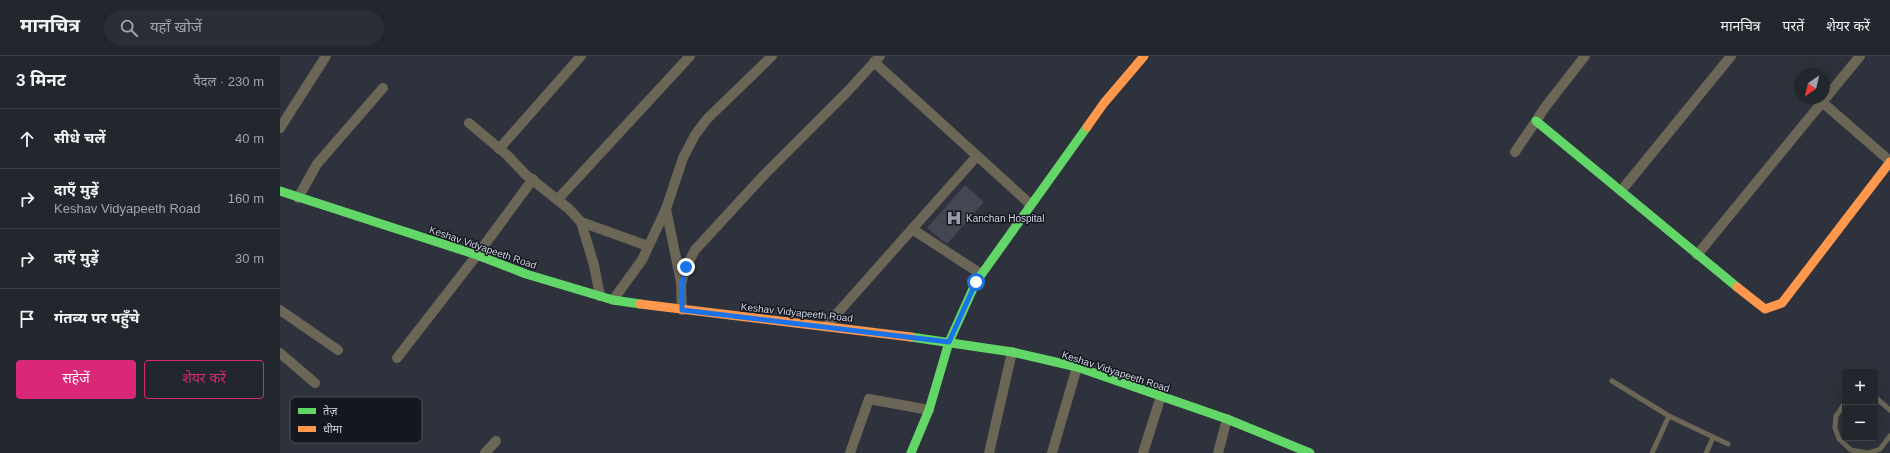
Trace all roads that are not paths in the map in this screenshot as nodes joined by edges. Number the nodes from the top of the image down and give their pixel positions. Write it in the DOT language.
graph roads {
  1 [pos="326,56"];
  2 [pos="581,56"];
  3 [pos="690,56"];
  4 [pos="772,56"];
  5 [pos="1144,56"];
  6 [pos="1585,56"];
  7 [pos="1731,56"];
  8 [pos="1860,56"];
  9 [pos="877,59"];
  10 [pos="383,88"];
  11 [pos="1830,92"];
  12 [pos="1820,104"];
  13 [pos="1824,104"];
  14 [pos="1536,121"];
  15 [pos="469,123"];
  16 [pos="280,128"];
  17 [pos="500,149"];
  18 [pos="1515,152"];
  19 [pos="977,156"];
  20 [pos="1890,162"];
  21 [pos="533,179"];
  22 [pos="1622,191"];
  23 [pos="281,194"];
  24 [pos="298,198"];
  25 [pos="558,199"];
  26 [pos="1030,204"];
  27 [pos="666,209"];
  28 [pos="581,222"];
  29 [pos="912,230"];
  30 [pos="648,246"];
  31 [pos="477,255"];
  32 [pos="1697,255"];
  33 [pos="981,274"];
  34 [pos="682,284"];
  35 [pos="600,296"];
  36 [pos="613,300"];
  37 [pos="280,310"];
  38 [pos="682,310"];
  39 [pos="826,326"];
  40 [pos="949,342"];
  41 [pos="338,350"];
  42 [pos="1012,352"];
  43 [pos="280,353"];
  44 [pos="397,358"];
  45 [pos="1077,367"];
  46 [pos="1612,382"];
  47 [pos="315,384"];
  48 [pos="1161,396"];
  49 [pos="1878,400"];
  50 [pos="1844,405"];
  51 [pos="929,410"];
  52 [pos="1890,410"];
  53 [pos="1670,416"];
  54 [pos="1227,419"];
  55 [pos="1890,436"];
  56 [pos="1713,438"];
  57 [pos="496,441"];
  58 [pos="1728,444"];
  59 [pos="1850,451"];
  60 [pos="1307,452"];
  61 [pos="486,453"];
  62 [pos="850,453"];
  63 [pos="911,453"];
  64 [pos="989,453"];
  65 [pos="1052,453"];
  66 [pos="1143,453"];
  67 [pos="1218,453"];
  68 [pos="1652,453"];
  69 [pos="1706,453"];
  70 [pos="1867,453"];
  1 -- 16 [label="street"];
  2 -- 17 [label="street"];
  3 -- 25 [label="street"];
  4 -- 27 [label="street"];
  5 -- 26 [label="street"];
  6 -- 14 [label="street"];
  7 -- 22 [label="street"];
  8 -- 11 [label="street"];
  9 -- 19 [label="street"];
  9 -- 34 [label="street"];
  10 -- 24 [label="street"];
  12 -- 32 [label="street"];
  13 -- 20 [label="street"];
  14 -- 18 [label="street"];
  14 -- 22 [label="street"];
  15 -- 17 [label="street"];
  17 -- 21 [label="street"];
  19 -- 26 [label="street"];
  19 -- 29 [label="street"];
  20 -- 32 [label="street"];
  21 -- 25 [label="street"];
  21 -- 31 [label="street"];
  22 -- 32 [label="street"];
  23 -- 24 [label="street, Keshav Vidyapeeth Road"];
  24 -- 31 [label="street, Keshav Vidyapeeth Road"];
  25 -- 28 [label="street"];
  26 -- 33 [label="street"];
  27 -- 30 [label="street"];
  27 -- 34 [label="street"];
  28 -- 30 [label="street"];
  28 -- 35 [label="street"];
  29 -- 33 [label="street"];
  29 -- 39 [label="street"];
  30 -- 36 [label="street"];
  31 -- 35 [label="street, Keshav Vidyapeeth Road"];
  31 -- 44 [label="street"];
  33 -- 40 [label="street"];
  34 -- 38 [label="street"];
  35 -- 36 [label="street, Keshav Vidyapeeth Road"];
  36 -- 38 [label="street, Keshav Vidyapeeth Road"];
  37 -- 41 [label="street"];
  38 -- 39 [label="street, Keshav Vidyapeeth Road"];
  39 -- 40 [label="street, Keshav Vidyapeeth Road"];
  40 -- 42 [label="street, Keshav Vidyapeeth Road"];
  40 -- 51 [label="street"];
  42 -- 45 [label="street, Keshav Vidyapeeth Road"];
  42 -- 64 [label="street"];
  43 -- 47 [label="street"];
  45 -- 48 [label="street, Keshav Vidyapeeth Road"];
  45 -- 65 [label="street"];
  46 -- 53 [label="lane"];
  48 -- 54 [label="street, Keshav Vidyapeeth Road"];
  48 -- 66 [label="street"];
  49 -- 52 [label="lane"];
  50 -- 59 [label="lane"];
  51 -- 62 [label="street"];
  51 -- 63 [label="street"];
  53 -- 56 [label="lane"];
  53 -- 68 [label="lane"];
  54 -- 60 [label="street, Keshav Vidyapeeth Road"];
  54 -- 67 [label="street"];
  55 -- 70 [label="lane"];
  56 -- 58 [label="lane"];
  56 -- 69 [label="lane"];
  57 -- 61 [label="street"];
  59 -- 70 [label="lane"];
}
